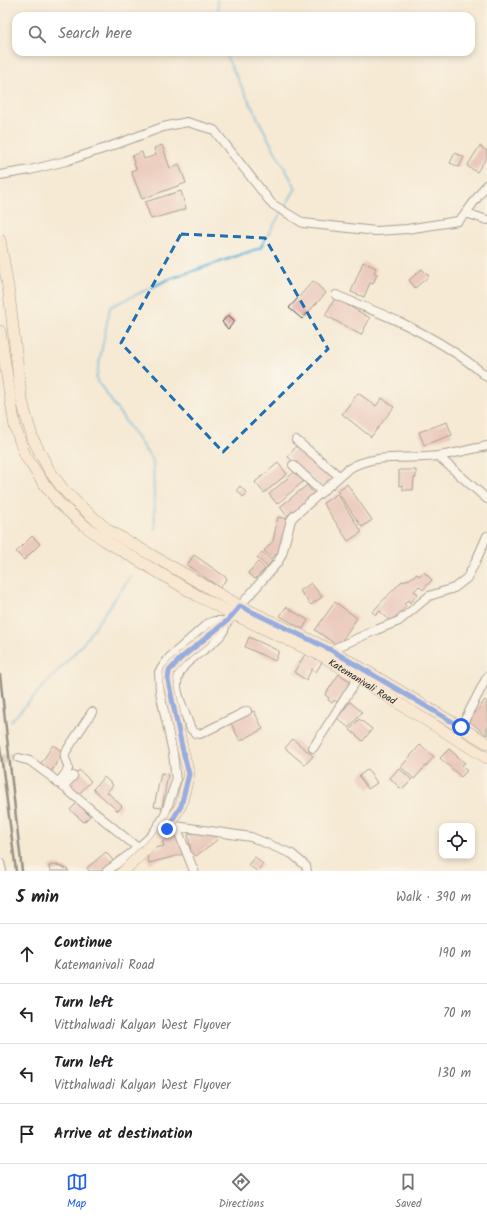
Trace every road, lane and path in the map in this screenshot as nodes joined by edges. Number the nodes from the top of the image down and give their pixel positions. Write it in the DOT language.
graph roads {
  1 [pos="0,175"];
  2 [pos="487,184"];
  3 [pos="466,213"];
  4 [pos="487,220"];
  5 [pos="0,240"];
  6 [pos="336,295"];
  7 [pos="0,331"];
  8 [pos="487,377"];
  9 [pos="26,416"];
  10 [pos="13,419"];
  11 [pos="296,440"];
  12 [pos="487,446"];
  13 [pos="438,456"];
  14 [pos="293,465"];
  15 [pos="339,476"];
  16 [pos="322,492"];
  17 [pos="487,499"];
  18 [pos="487,536"];
  19 [pos="159,559"];
  20 [pos="154,570"];
  21 [pos="233,613"];
  22 [pos="331,650"];
  23 [pos="487,677"];
  24 [pos="358,678"];
  25 [pos="247,711"];
  26 [pos="92,712"];
  27 [pos="461,727"];
  28 [pos="455,739"];
  29 [pos="487,743"];
  30 [pos="313,748"];
  31 [pos="19,758"];
  32 [pos="487,758"];
  33 [pos="73,776"];
  34 [pos="61,785"];
  35 [pos="164,817"];
  36 [pos="176,826"];
  37 [pos="138,848"];
  38 [pos="0,863"];
  39 [pos="2,871"];
  40 [pos="107,871"];
  41 [pos="124,871"];
  42 [pos="194,871"];
  43 [pos="307,871"];
  1 -- 3 [label="street"];
  2 -- 3 [label="street"];
  3 -- 4 [label="street"];
  5 -- 9 [label="main road"];
  6 -- 8 [label="street"];
  7 -- 10 [label="main road"];
  9 -- 10 [label="main road"];
  9 -- 19 [label="main road"];
  10 -- 20 [label="main road"];
  11 -- 15 [label="street"];
  12 -- 13 [label="street"];
  13 -- 15 [label="street"];
  13 -- 17 [label="street"];
  14 -- 16 [label="street"];
  15 -- 16 [label="street"];
  16 -- 21 [label="street"];
  18 -- 22 [label="street"];
  19 -- 20 [label="main road"];
  19 -- 21 [label="main road"];
  20 -- 21 [label="main road"];
  21 -- 22 [label="main road, Katemanivali Road"];
  21 -- 24 [label="main road, Katemanivali Road"];
  21 -- 25 [label="street"];
  21 -- 35 [label="street"];
  21 -- 41 [label="main road, bridge"];
  22 -- 27 [label="main road, Katemanivali Road"];
  23 -- 27 [label="street"];
  24 -- 28 [label="main road, Katemanivali Road"];
  24 -- 30 [label="street"];
  26 -- 34 [label="street"];
  27 -- 28 [label="street"];
  27 -- 29 [label="main road, Katemanivali Road"];
  28 -- 32 [label="main road, Katemanivali Road"];
  31 -- 34 [label="street"];
  33 -- 34 [label="street"];
  34 -- 37 [label="street"];
  35 -- 36 [label="street"];
  35 -- 37 [label="street"];
  36 -- 42 [label="street"];
  36 -- 43 [label="street"];
  37 -- 40 [label="street"];
  38 -- 39 [label="street"];
}
